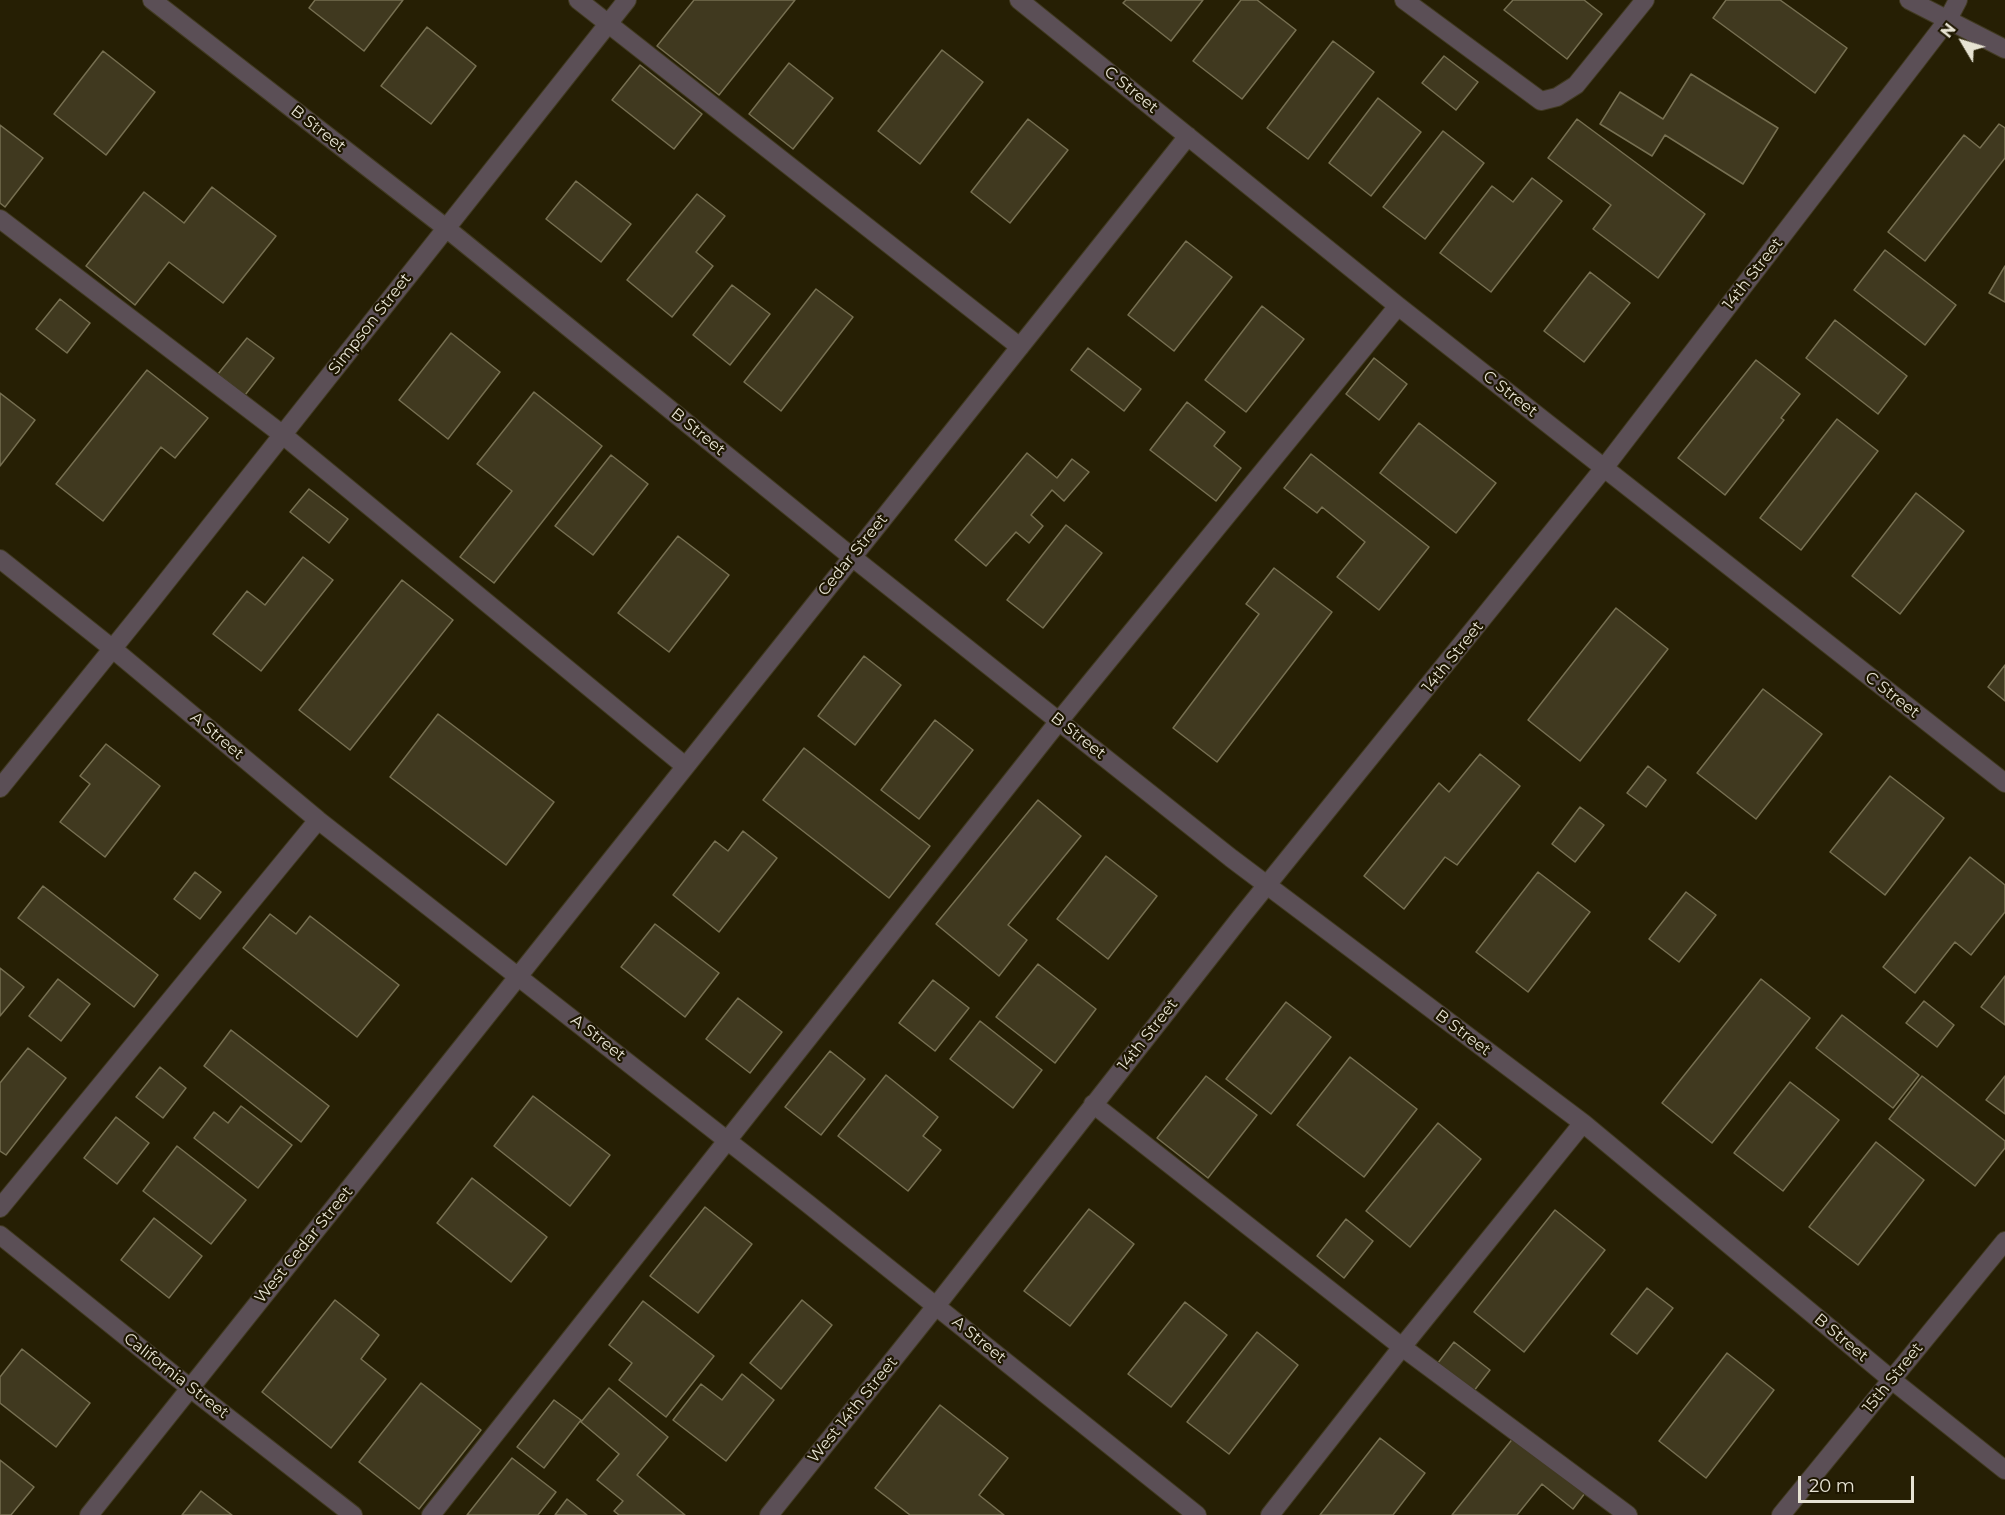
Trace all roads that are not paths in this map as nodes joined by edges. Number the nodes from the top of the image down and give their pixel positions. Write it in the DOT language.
graph roads {
  1 [pos="152,0"];
  2 [pos="578,0"];
  3 [pos="627,0"];
  4 [pos="1019,0"];
  5 [pos="1404,0"];
  6 [pos="1645,0"];
  7 [pos="1908,0"];
  8 [pos="1958,0"];
  9 [pos="1947,21"];
  10 [pos="608,24"];
  11 [pos="2005,49"];
  12 [pos="1188,136"];
  13 [pos="0,219"];
  14 [pos="447,228"];
  15 [pos="1398,306"];
  16 [pos="1020,347"];
  17 [pos="283,435"];
  18 [pos="1604,468"];
  19 [pos="852,556"];
  20 [pos="0,559"];
  21 [pos="113,649"];
  22 [pos="1059,721"];
  23 [pos="685,766"];
  24 [pos="2005,783"];
  25 [pos="0,788"];
  26 [pos="318,820"];
  27 [pos="1267,885"];
  28 [pos="518,975"];
  29 [pos="1093,1104"];
  30 [pos="1583,1124"];
  31 [pos="728,1140"];
  32 [pos="0,1208"];
  33 [pos="0,1235"];
  34 [pos="2005,1241"];
  35 [pos="936,1306"];
  36 [pos="1402,1347"];
  37 [pos="1892,1380"];
  38 [pos="190,1389"];
  39 [pos="2005,1470"];
  40 [pos="89,1515"];
  41 [pos="353,1515"];
  42 [pos="431,1515"];
  43 [pos="769,1515"];
  44 [pos="1197,1515"];
  45 [pos="1270,1515"];
  46 [pos="1628,1515"];
  47 [pos="1781,1515"];
  1 -- 14 [label="street, B Street"];
  2 -- 10 [label="street"];
  3 -- 10 [label="street, Simpson Street"];
  4 -- 12 [label="street, C Street"];
  5 -- 6 [label="street"];
  7 -- 9 [label="street"];
  8 -- 9 [label="street, 14th Street"];
  9 -- 11 [label="street"];
  9 -- 18 [label="street, 14th Street"];
  10 -- 14 [label="street, Simpson Street"];
  10 -- 16 [label="street"];
  12 -- 15 [label="street, C Street"];
  12 -- 16 [label="street, Cedar Street"];
  13 -- 17 [label="street"];
  14 -- 17 [label="street, Simpson Street"];
  14 -- 19 [label="street, B Street"];
  15 -- 18 [label="street, C Street"];
  15 -- 22 [label="street"];
  16 -- 19 [label="street, Cedar Street"];
  17 -- 21 [label="street, Simpson Street"];
  17 -- 23 [label="street"];
  18 -- 24 [label="street, C Street"];
  18 -- 27 [label="street, 14th Street"];
  19 -- 22 [label="street, B Street"];
  19 -- 23 [label="street, Cedar Street"];
  20 -- 21 [label="street, A Street"];
  21 -- 25 [label="street, Simpson Street"];
  21 -- 26 [label="street, A Street"];
  22 -- 27 [label="street, B Street"];
  22 -- 31 [label="street"];
  23 -- 28 [label="street, Cedar Street"];
  26 -- 28 [label="street, A Street"];
  26 -- 32 [label="street"];
  27 -- 29 [label="street, 14th Street"];
  27 -- 30 [label="street, B Street"];
  28 -- 31 [label="street, A Street"];
  28 -- 38 [label="street, West Cedar Street"];
  29 -- 35 [label="street, 14th Street"];
  29 -- 36 [label="street"];
  30 -- 36 [label="street"];
  30 -- 37 [label="street, B Street"];
  31 -- 35 [label="street, A Street"];
  31 -- 42 [label="street"];
  33 -- 38 [label="street, California Street"];
  34 -- 37 [label="street, 15th Street"];
  35 -- 43 [label="street, West 14th Street"];
  35 -- 44 [label="street, A Street"];
  36 -- 45 [label="street"];
  36 -- 46 [label="street"];
  37 -- 39 [label="street, B Street"];
  37 -- 47 [label="street, 15th Street"];
  38 -- 40 [label="street, West Cedar Street"];
  38 -- 41 [label="street, California Street"];
}
